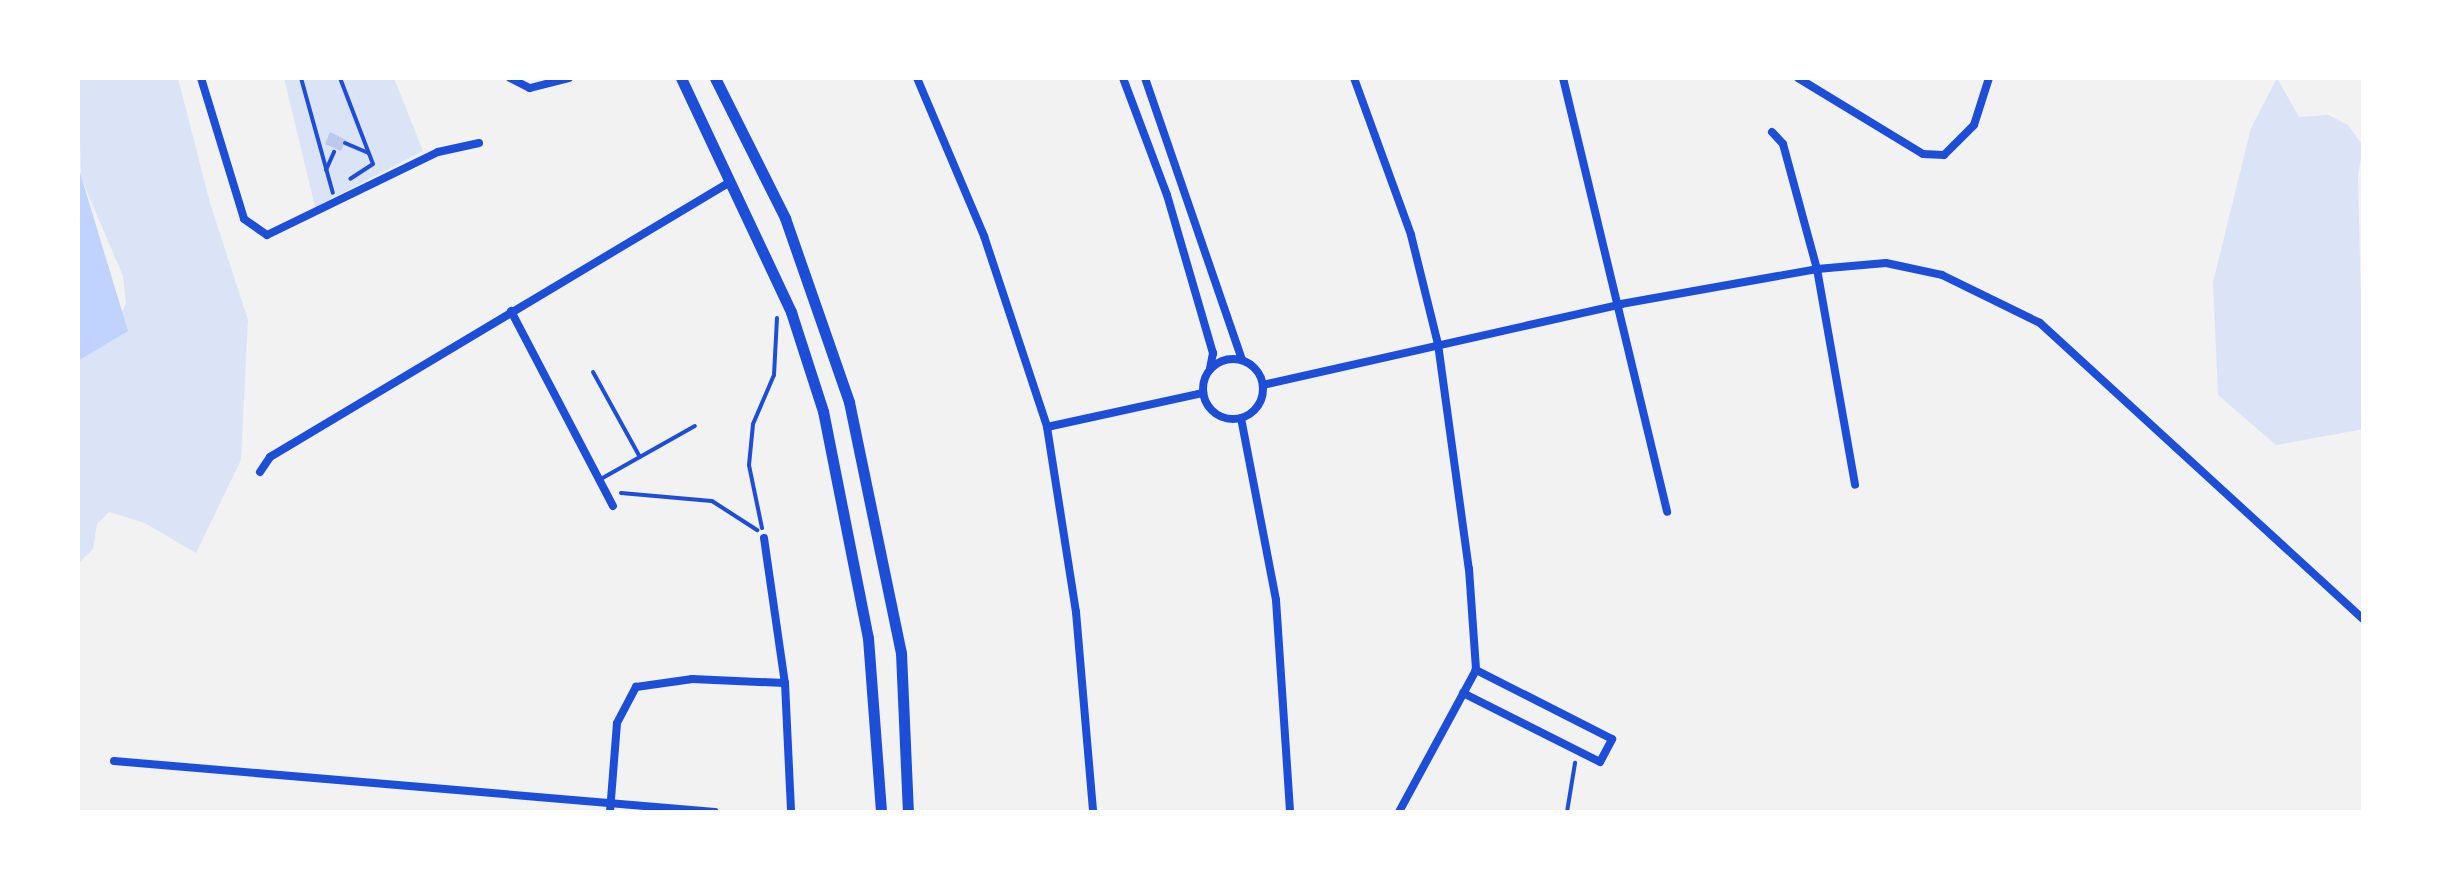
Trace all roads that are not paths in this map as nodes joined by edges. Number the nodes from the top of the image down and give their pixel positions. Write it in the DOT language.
graph roads {
  1 [pos="201,78"];
  2 [pos="510,78"];
  3 [pos="569,78"];
  4 [pos="681,78"];
  5 [pos="716,78"];
  6 [pos="917,78"];
  7 [pos="1123,78"];
  8 [pos="1145,78"];
  9 [pos="1354,78"];
  10 [pos="1563,78"];
  11 [pos="1798,78"];
  12 [pos="1988,78"];
  13 [pos="1772,132"];
  14 [pos="479,144"];
  15 [pos="734,180"];
  16 [pos="1817,269"];
  17 [pos="1622,304"];
  18 [pos="511,311"];
  19 [pos="1438,344"];
  20 [pos="1242,360"];
  21 [pos="1210,369"];
  22 [pos="592,372"];
  23 [pos="1263,385"];
  24 [pos="1202,393"];
  25 [pos="1241,418"];
  26 [pos="695,426"];
  27 [pos="1046,428"];
  28 [pos="640,457"];
  29 [pos="260,472"];
  30 [pos="599,480"];
  31 [pos="1855,486"];
  32 [pos="612,506"];
  33 [pos="1668,512"];
  34 [pos="764,538"];
  35 [pos="2364,620"];
  36 [pos="1476,670"];
  37 [pos="785,683"];
  38 [pos="1463,694"];
  39 [pos="114,761"];
  40 [pos="610,808"];
  41 [pos="714,812"];
  42 [pos="791,812"];
  43 [pos="880,812"];
  44 [pos="908,812"];
  45 [pos="1094,812"];
  46 [pos="1290,812"];
  47 [pos="1399,812"];
  1 -- 14 [label="street"];
  2 -- 3 [label="street"];
  4 -- 15 [label="main road"];
  5 -- 44 [label="main road"];
  6 -- 27 [label="street"];
  7 -- 21 [label="street"];
  8 -- 20 [label="street"];
  9 -- 19 [label="street"];
  10 -- 17 [label="street"];
  11 -- 12 [label="street"];
  13 -- 16 [label="street"];
  15 -- 18 [label="street"];
  15 -- 43 [label="main road"];
  16 -- 17 [label="street"];
  16 -- 31 [label="street"];
  16 -- 35 [label="street"];
  17 -- 19 [label="street"];
  17 -- 33 [label="street"];
  18 -- 29 [label="street"];
  18 -- 30 [label="street"];
  19 -- 23 [label="street"];
  19 -- 36 [label="street"];
  20 -- 21 [label="street"];
  20 -- 23 [label="street"];
  21 -- 24 [label="street"];
  22 -- 28 [label="lane"];
  23 -- 25 [label="street"];
  24 -- 25 [label="street"];
  24 -- 27 [label="street"];
  25 -- 46 [label="street"];
  26 -- 28 [label="lane"];
  27 -- 45 [label="street"];
  28 -- 30 [label="lane"];
  30 -- 32 [label="street"];
  34 -- 37 [label="street"];
  36 -- 38 [label="street"];
  36 -- 38 [label="street"];
  37 -- 40 [label="street"];
  37 -- 42 [label="street"];
  38 -- 47 [label="street"];
  39 -- 40 [label="street"];
  40 -- 41 [label="street"];
}
